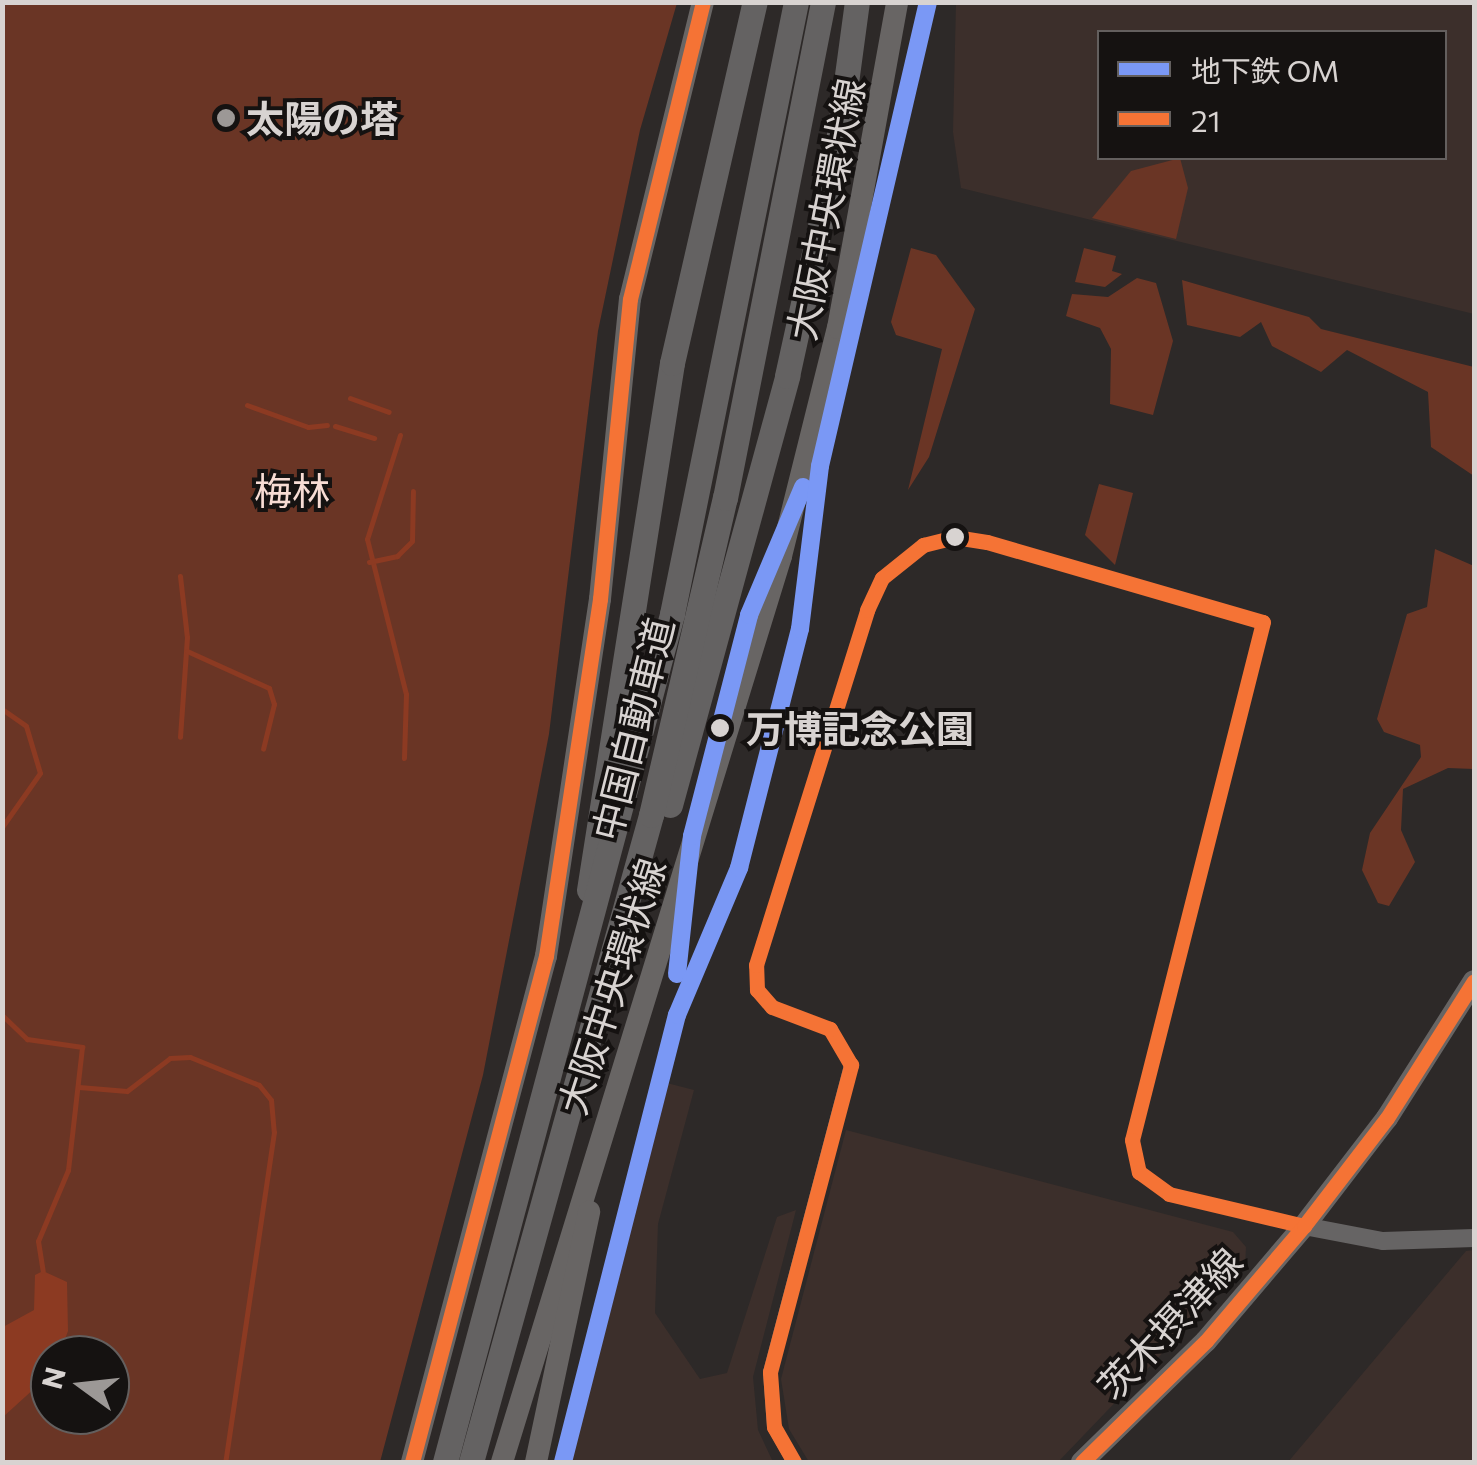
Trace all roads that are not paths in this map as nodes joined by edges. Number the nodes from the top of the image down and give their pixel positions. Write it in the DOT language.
graph roads {
  1 [pos="703,2"];
  2 [pos="740,2"];
  3 [pos="755,2"];
  4 [pos="786,2"];
  5 [pos="796,2"];
  6 [pos="823,2"];
  7 [pos="857,2"];
  8 [pos="898,2"];
  9 [pos="713,160"];
  10 [pos="758,199"];
  11 [pos="1474,981"];
  12 [pos="851,1065"];
  13 [pos="604,1115"];
  14 [pos="559,1158"];
  15 [pos="532,1159"];
  16 [pos="1304,1226"];
  17 [pos="1474,1238"];
  18 [pos="412,1462"];
  19 [pos="445,1462"];
  20 [pos="471,1462"];
  21 [pos="502,1462"];
  22 [pos="536,1462"];
  23 [pos="794,1462"];
  24 [pos="1082,1462"];
  1 -- 18 [label="main road, 大阪中央環状線"];
  2 -- 9 [label="highway"];
  3 -- 9 [label="highway"];
  4 -- 10 [label="highway"];
  5 -- 10 [label="highway, 中国自動車道"];
  6 -- 14 [label="highway, 中国自動車道"];
  7 -- 14 [label="highway"];
  8 -- 13 [label="main road, 大阪中央環状線"];
  9 -- 15 [label="highway"];
  10 -- 15 [label="highway, 中国自動車道"];
  11 -- 16 [label="main road, 茨木摂津線"];
  12 -- 23 [label="street"];
  13 -- 21 [label="main road, 大阪中央環状線"];
  13 -- 22 [label="main road"];
  14 -- 20 [label="highway, 中国自動車道"];
  15 -- 19 [label="highway, 中国自動車道"];
  16 -- 17 [label="street"];
  16 -- 24 [label="main road, 茨木摂津線"];
}
